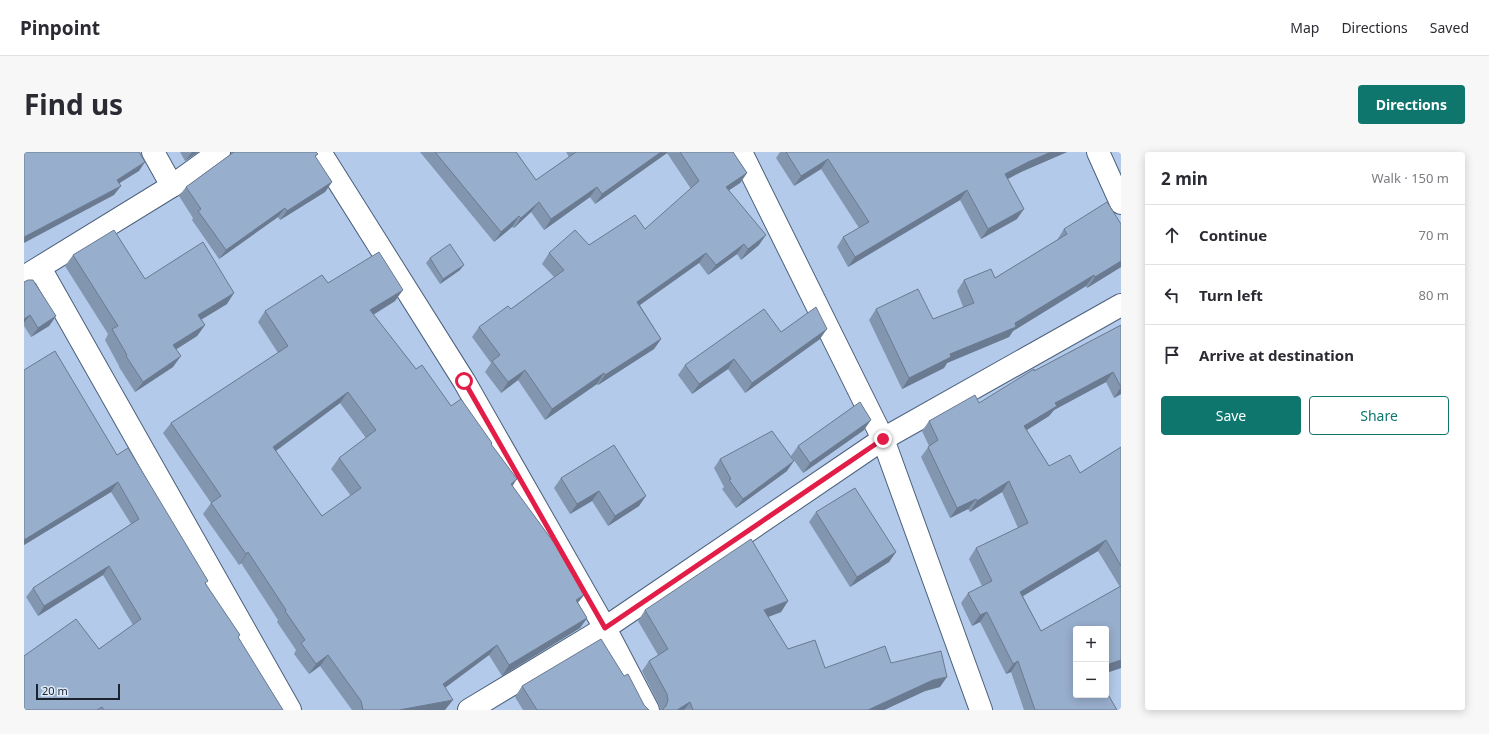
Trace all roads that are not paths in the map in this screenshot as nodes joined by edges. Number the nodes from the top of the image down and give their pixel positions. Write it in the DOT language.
graph roads {
  1 [pos="153,152"];
  2 [pos="219,152"];
  3 [pos="320,152"];
  4 [pos="741,152"];
  5 [pos="1098,152"];
  6 [pos="172,186"];
  7 [pos="1121,203"];
  8 [pos="32,272"];
  9 [pos="1121,305"];
  10 [pos="883,439"];
  11 [pos="605,628"];
  12 [pos="290,710"];
  13 [pos="469,710"];
  14 [pos="648,710"];
  15 [pos="981,710"];
  1 -- 6 [label="street"];
  2 -- 6 [label="street"];
  3 -- 11 [label="street"];
  4 -- 10 [label="street"];
  5 -- 7 [label="street"];
  6 -- 8 [label="street"];
  8 -- 12 [label="street"];
  9 -- 10 [label="street"];
  10 -- 11 [label="street"];
  10 -- 15 [label="street"];
  11 -- 13 [label="street"];
  11 -- 14 [label="street"];
}
